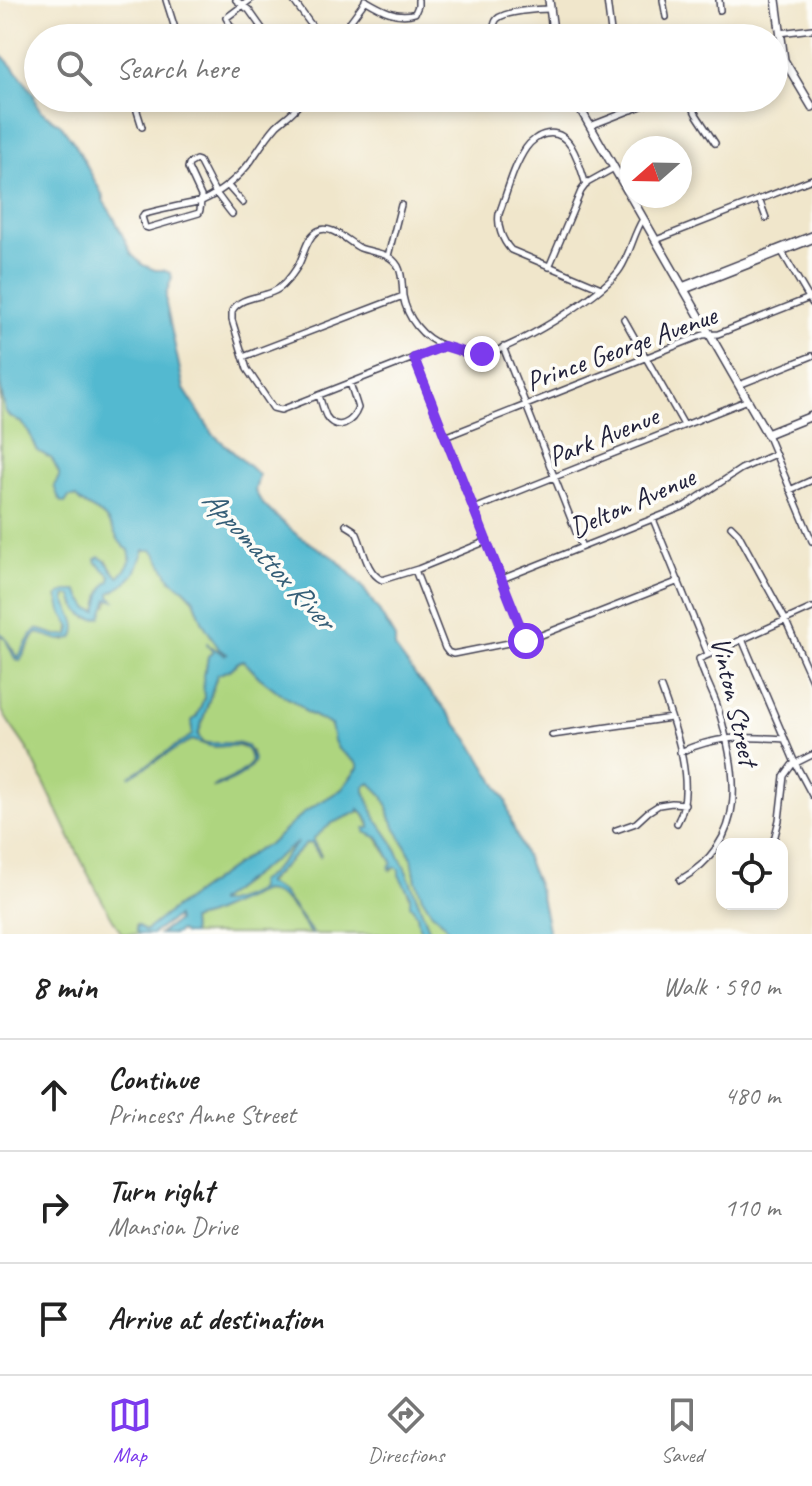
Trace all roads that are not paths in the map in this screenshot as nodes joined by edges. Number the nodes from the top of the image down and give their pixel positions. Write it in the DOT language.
graph roads {
  1 [pos="166,0"];
  2 [pos="236,0"];
  3 [pos="250,0"];
  4 [pos="293,0"];
  5 [pos="365,0"];
  6 [pos="418,0"];
  7 [pos="607,0"];
  8 [pos="663,0"];
  9 [pos="719,0"];
  10 [pos="776,0"];
  11 [pos="550,4"];
  12 [pos="242,6"];
  13 [pos="720,10"];
  14 [pos="666,17"];
  15 [pos="174,24"];
  16 [pos="229,24"];
  17 [pos="259,24"];
  18 [pos="311,24"];
  19 [pos="348,24"];
  20 [pos="495,24"];
  21 [pos="552,24"];
  22 [pos="610,24"];
  23 [pos="779,24"];
  24 [pos="812,29"];
  25 [pos="788,32"];
  26 [pos="788,65"];
  27 [pos="812,107"];
  28 [pos="137,112"];
  29 [pos="293,112"];
  30 [pos="582,112"];
  31 [pos="627,112"];
  32 [pos="695,112"];
  33 [pos="590,126"];
  34 [pos="142,127"];
  35 [pos="715,143"];
  36 [pos="614,168"];
  37 [pos="812,179"];
  38 [pos="227,185"];
  39 [pos="586,185"];
  40 [pos="216,193"];
  41 [pos="759,199"];
  42 [pos="200,202"];
  43 [pos="243,203"];
  44 [pos="401,205"];
  45 [pos="232,214"];
  46 [pos="643,218"];
  47 [pos="766,218"];
  48 [pos="812,237"];
  49 [pos="656,240"];
  50 [pos="780,250"];
  51 [pos="388,256"];
  52 [pos="549,267"];
  53 [pos="602,288"];
  54 [pos="684,288"];
  55 [pos="403,296"];
  56 [pos="811,299"];
  57 [pos="624,319"];
  58 [pos="710,334"];
  59 [pos="444,346"];
  60 [pos="503,347"];
  61 [pos="812,356"];
  62 [pos="243,357"];
  63 [pos="645,357"];
  64 [pos="414,358"];
  65 [pos="350,383"];
  66 [pos="739,385"];
  67 [pos="319,395"];
  68 [pos="748,400"];
  69 [pos="527,404"];
  70 [pos="812,416"];
  71 [pos="684,425"];
  72 [pos="767,434"];
  73 [pos="445,437"];
  74 [pos="775,454"];
  75 [pos="555,476"];
  76 [pos="812,480"];
  77 [pos="790,490"];
  78 [pos="474,509"];
  79 [pos="653,519"];
  80 [pos="346,525"];
  81 [pos="731,526"];
  82 [pos="487,541"];
  83 [pos="812,541"];
  84 [pos="582,547"];
  85 [pos="415,570"];
  86 [pos="502,579"];
  87 [pos="679,581"];
  88 [pos="812,608"];
  89 [pos="785,619"];
  90 [pos="742,639"];
  91 [pos="526,641"];
  92 [pos="708,654"];
  93 [pos="812,680"];
  94 [pos="661,688"];
  95 [pos="671,718"];
  96 [pos="552,735"];
  97 [pos="726,738"];
  98 [pos="785,739"];
  99 [pos="680,752"];
  100 [pos="812,755"];
  101 [pos="795,763"];
  102 [pos="812,795"];
  103 [pos="685,804"];
  104 [pos="677,823"];
  105 [pos="616,830"];
  106 [pos="774,838"];
  107 [pos="680,880"];
  1 -- 15 [label="street"];
  2 -- 12 [label="street"];
  3 -- 12 [label="street"];
  4 -- 18 [label="street"];
  5 -- 6 [label="street"];
  5 -- 19 [label="street"];
  7 -- 22 [label="street"];
  8 -- 14 [label="street"];
  9 -- 13 [label="street"];
  10 -- 23 [label="main road"];
  11 -- 20 [label="street"];
  11 -- 21 [label="main road"];
  12 -- 16 [label="street"];
  12 -- 17 [label="street"];
  24 -- 25 [label="street"];
  26 -- 27 [label="main road"];
  28 -- 34 [label="street"];
  29 -- 38 [label="street"];
  30 -- 33 [label="main road"];
  31 -- 33 [label="street"];
  32 -- 35 [label="street"];
  33 -- 36 [label="main road"];
  36 -- 39 [label="street"];
  36 -- 46 [label="main road"];
  37 -- 41 [label="street"];
  38 -- 40 [label="street"];
  38 -- 43 [label="street"];
  39 -- 52 [label="street"];
  39 -- 52 [label="street"];
  40 -- 42 [label="street"];
  40 -- 42 [label="street"];
  40 -- 45 [label="street"];
  41 -- 47 [label="street"];
  41 -- 49 [label="street"];
  42 -- 42 [label="street"];
  44 -- 51 [label="street"];
  46 -- 49 [label="main road"];
  46 -- 53 [label="street"];
  48 -- 50 [label="street"];
  49 -- 54 [label="main road"];
  50 -- 54 [label="street"];
  50 -- 56 [label="street"];
  51 -- 55 [label="street"];
  51 -- 62 [label="street"];
  52 -- 53 [label="street"];
  53 -- 60 [label="street"];
  54 -- 58 [label="main road"];
  55 -- 59 [label="street"];
  55 -- 62 [label="street"];
  56 -- 58 [label="street, Prince George Avenue"];
  57 -- 63 [label="street"];
  58 -- 63 [label="street, Prince George Avenue"];
  58 -- 66 [label="main road"];
  59 -- 60 [label="street"];
  59 -- 64 [label="street"];
  60 -- 69 [label="street"];
  61 -- 66 [label="street"];
  62 -- 67 [label="street"];
  63 -- 69 [label="street, Prince George Avenue"];
  63 -- 71 [label="street"];
  64 -- 65 [label="street"];
  64 -- 73 [label="street"];
  65 -- 67 [label="street"];
  65 -- 67 [label="street"];
  66 -- 68 [label="main road"];
  68 -- 71 [label="street, Park Avenue"];
  68 -- 72 [label="main road"];
  69 -- 73 [label="street, Prince George Avenue"];
  69 -- 75 [label="street"];
  70 -- 72 [label="main road"];
  71 -- 75 [label="street, Park Avenue"];
  72 -- 74 [label="street"];
  73 -- 78 [label="street"];
  74 -- 77 [label="street"];
  74 -- 79 [label="street, Delton Avenue"];
  75 -- 78 [label="street, Park Avenue"];
  75 -- 84 [label="street"];
  76 -- 77 [label="street"];
  77 -- 83 [label="street"];
  78 -- 82 [label="street"];
  79 -- 84 [label="street, Delton Avenue"];
  79 -- 87 [label="street, Vinton Street"];
  80 -- 85 [label="street"];
  81 -- 89 [label="street"];
  82 -- 85 [label="street"];
  82 -- 86 [label="street"];
  84 -- 86 [label="street, Delton Avenue"];
  85 -- 91 [label="street"];
  86 -- 91 [label="street"];
  87 -- 91 [label="street"];
  87 -- 92 [label="street, Vinton Street"];
  88 -- 89 [label="street"];
  89 -- 90 [label="street"];
  89 -- 93 [label="street"];
  90 -- 92 [label="street"];
  90 -- 98 [label="street"];
  92 -- 97 [label="street, Vinton Street"];
  94 -- 95 [label="street"];
  95 -- 96 [label="street"];
  95 -- 99 [label="street"];
  97 -- 98 [label="street"];
  97 -- 99 [label="street"];
  97 -- 107 [label="street, Vinton Street"];
  98 -- 101 [label="street"];
  99 -- 103 [label="street"];
  100 -- 101 [label="street"];
  101 -- 102 [label="street"];
  101 -- 106 [label="street"];
  103 -- 104 [label="street"];
  103 -- 105 [label="street"];
}
